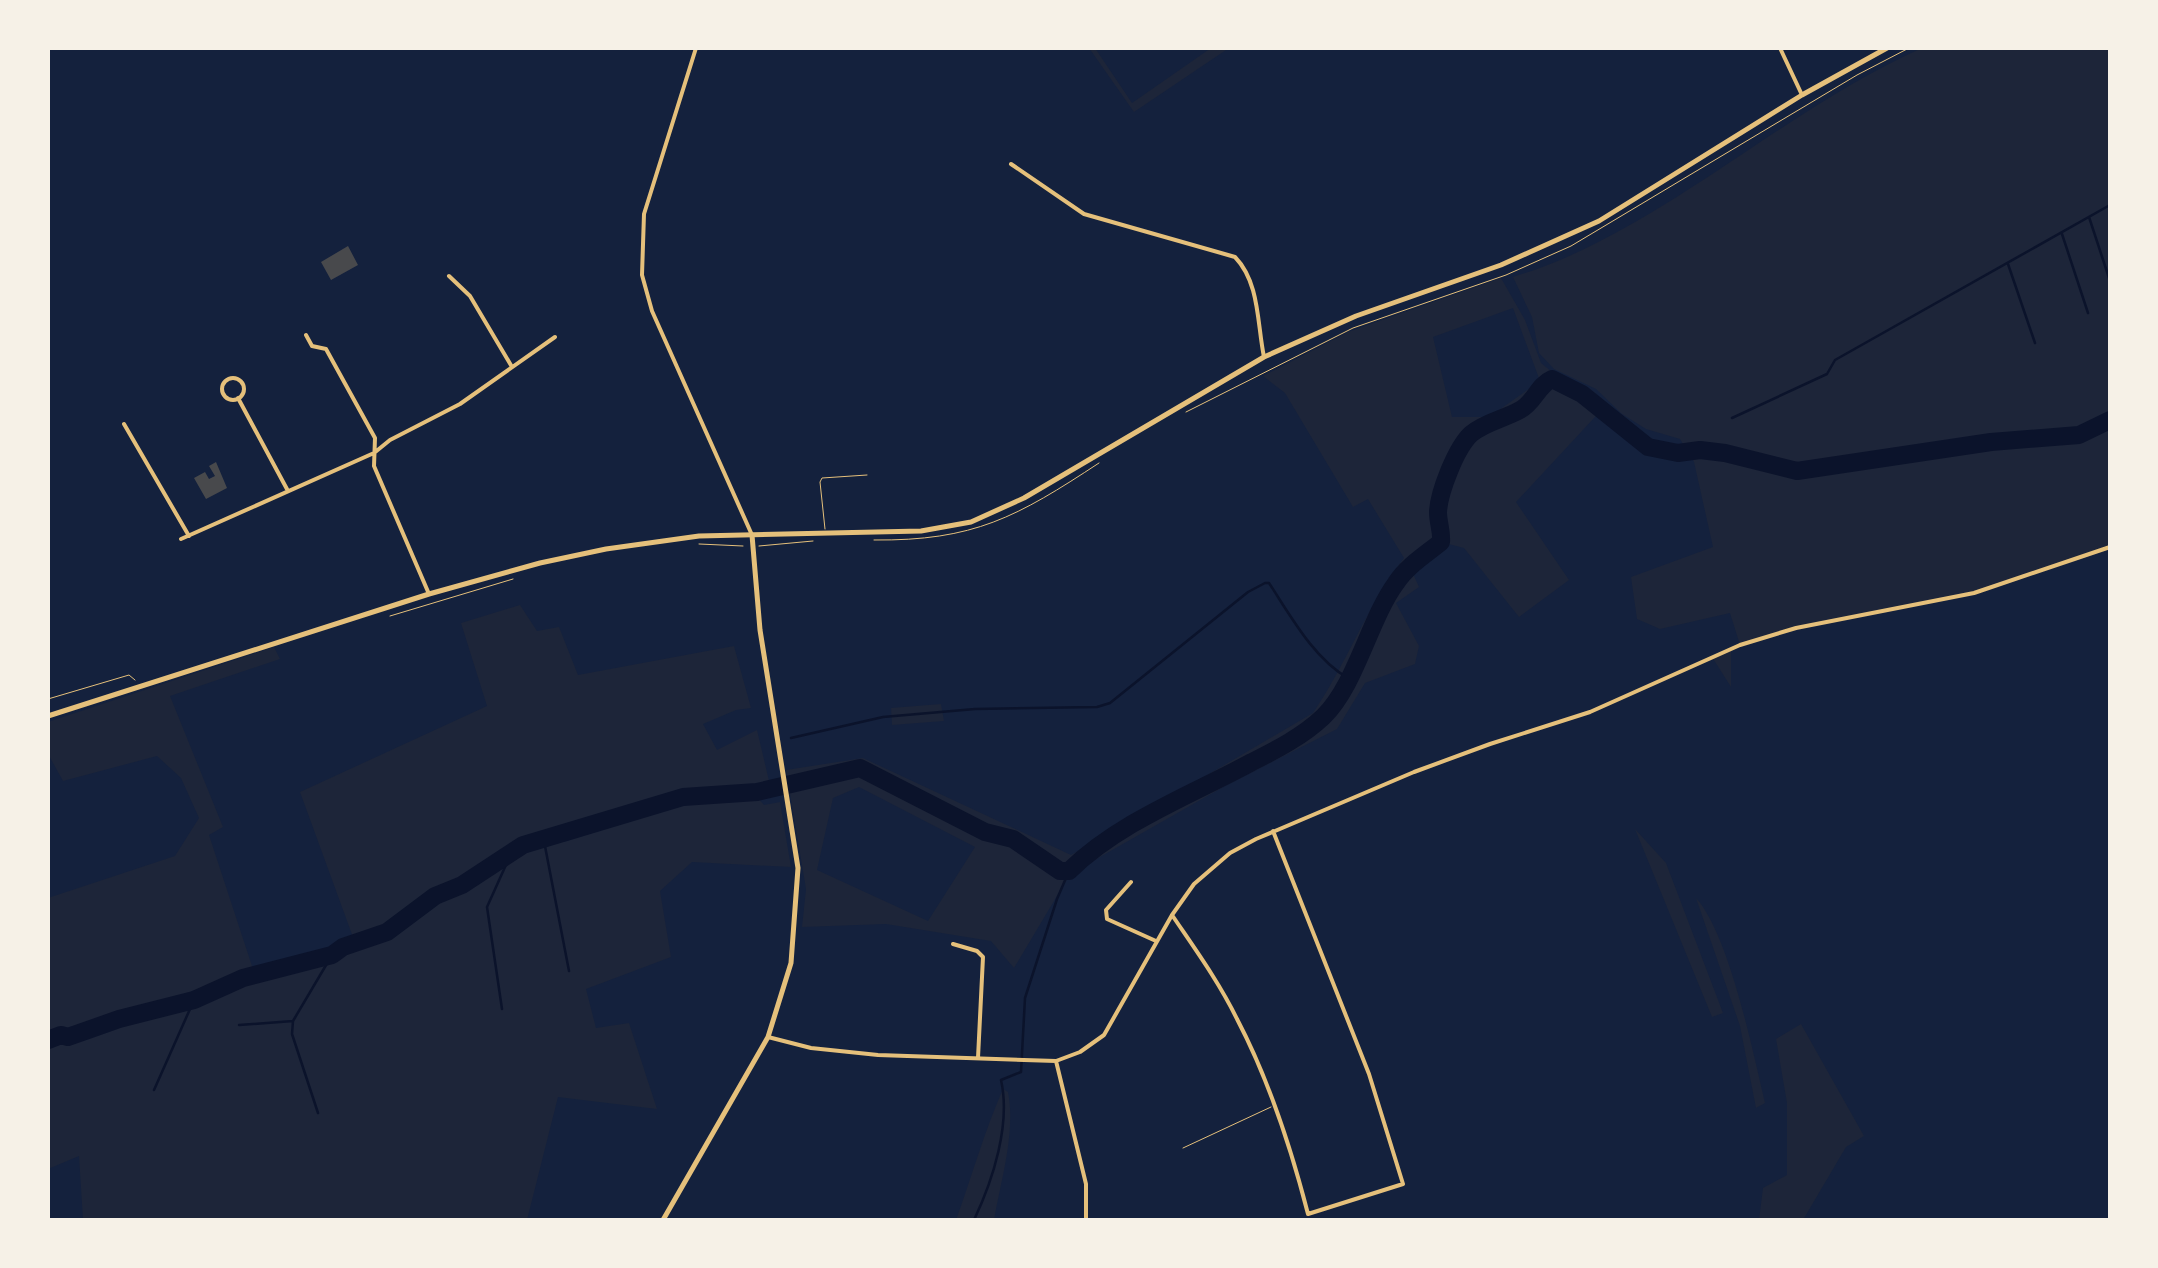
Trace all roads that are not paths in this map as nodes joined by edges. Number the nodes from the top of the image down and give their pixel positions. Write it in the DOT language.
graph roads {
  1 [pos="696,48"];
  2 [pos="1780,48"];
  3 [pos="1887,48"];
  4 [pos="1802,95"];
  5 [pos="1011,164"];
  6 [pos="449,276"];
  7 [pos="306,335"];
  8 [pos="556,337"];
  9 [pos="1264,357"];
  10 [pos="512,367"];
  11 [pos="238,398"];
  12 [pos="124,424"];
  13 [pos="374,453"];
  14 [pos="868,475"];
  15 [pos="289,493"];
  16 [pos="825,532"];
  17 [pos="752,535"];
  18 [pos="189,536"];
  19 [pos="181,540"];
  20 [pos="2110,547"];
  21 [pos="429,594"];
  22 [pos="48,716"];
  23 [pos="1273,831"];
  24 [pos="1131,882"];
  25 [pos="1172,915"];
  26 [pos="1157,941"];
  27 [pos="952,944"];
  28 [pos="768,1036"];
  29 [pos="978,1058"];
  30 [pos="1056,1061"];
  31 [pos="1273,1106"];
  32 [pos="1183,1148"];
  33 [pos="662,1220"];
  34 [pos="1086,1220"];
  1 -- 17 [label="street"];
  2 -- 4 [label="street"];
  3 -- 4 [label="main road"];
  4 -- 9 [label="main road"];
  5 -- 9 [label="street"];
  6 -- 10 [label="street"];
  7 -- 13 [label="street"];
  8 -- 10 [label="street"];
  9 -- 16 [label="main road"];
  10 -- 13 [label="street"];
  11 -- 11 [label="street"];
  11 -- 15 [label="street"];
  12 -- 18 [label="street"];
  13 -- 15 [label="street"];
  13 -- 21 [label="street"];
  14 -- 16 [label="lane"];
  15 -- 18 [label="street"];
  16 -- 17 [label="main road"];
  17 -- 21 [label="main road"];
  17 -- 28 [label="main road"];
  18 -- 19 [label="street"];
  20 -- 23 [label="street"];
  21 -- 22 [label="main road"];
  23 -- 25 [label="street"];
  23 -- 31 [label="street"];
  24 -- 26 [label="street"];
  25 -- 26 [label="street"];
  25 -- 31 [label="street"];
  26 -- 30 [label="street"];
  27 -- 29 [label="street"];
  28 -- 29 [label="street"];
  28 -- 33 [label="main road"];
  29 -- 30 [label="street"];
  30 -- 34 [label="street"];
  31 -- 32 [label="lane"];
}
